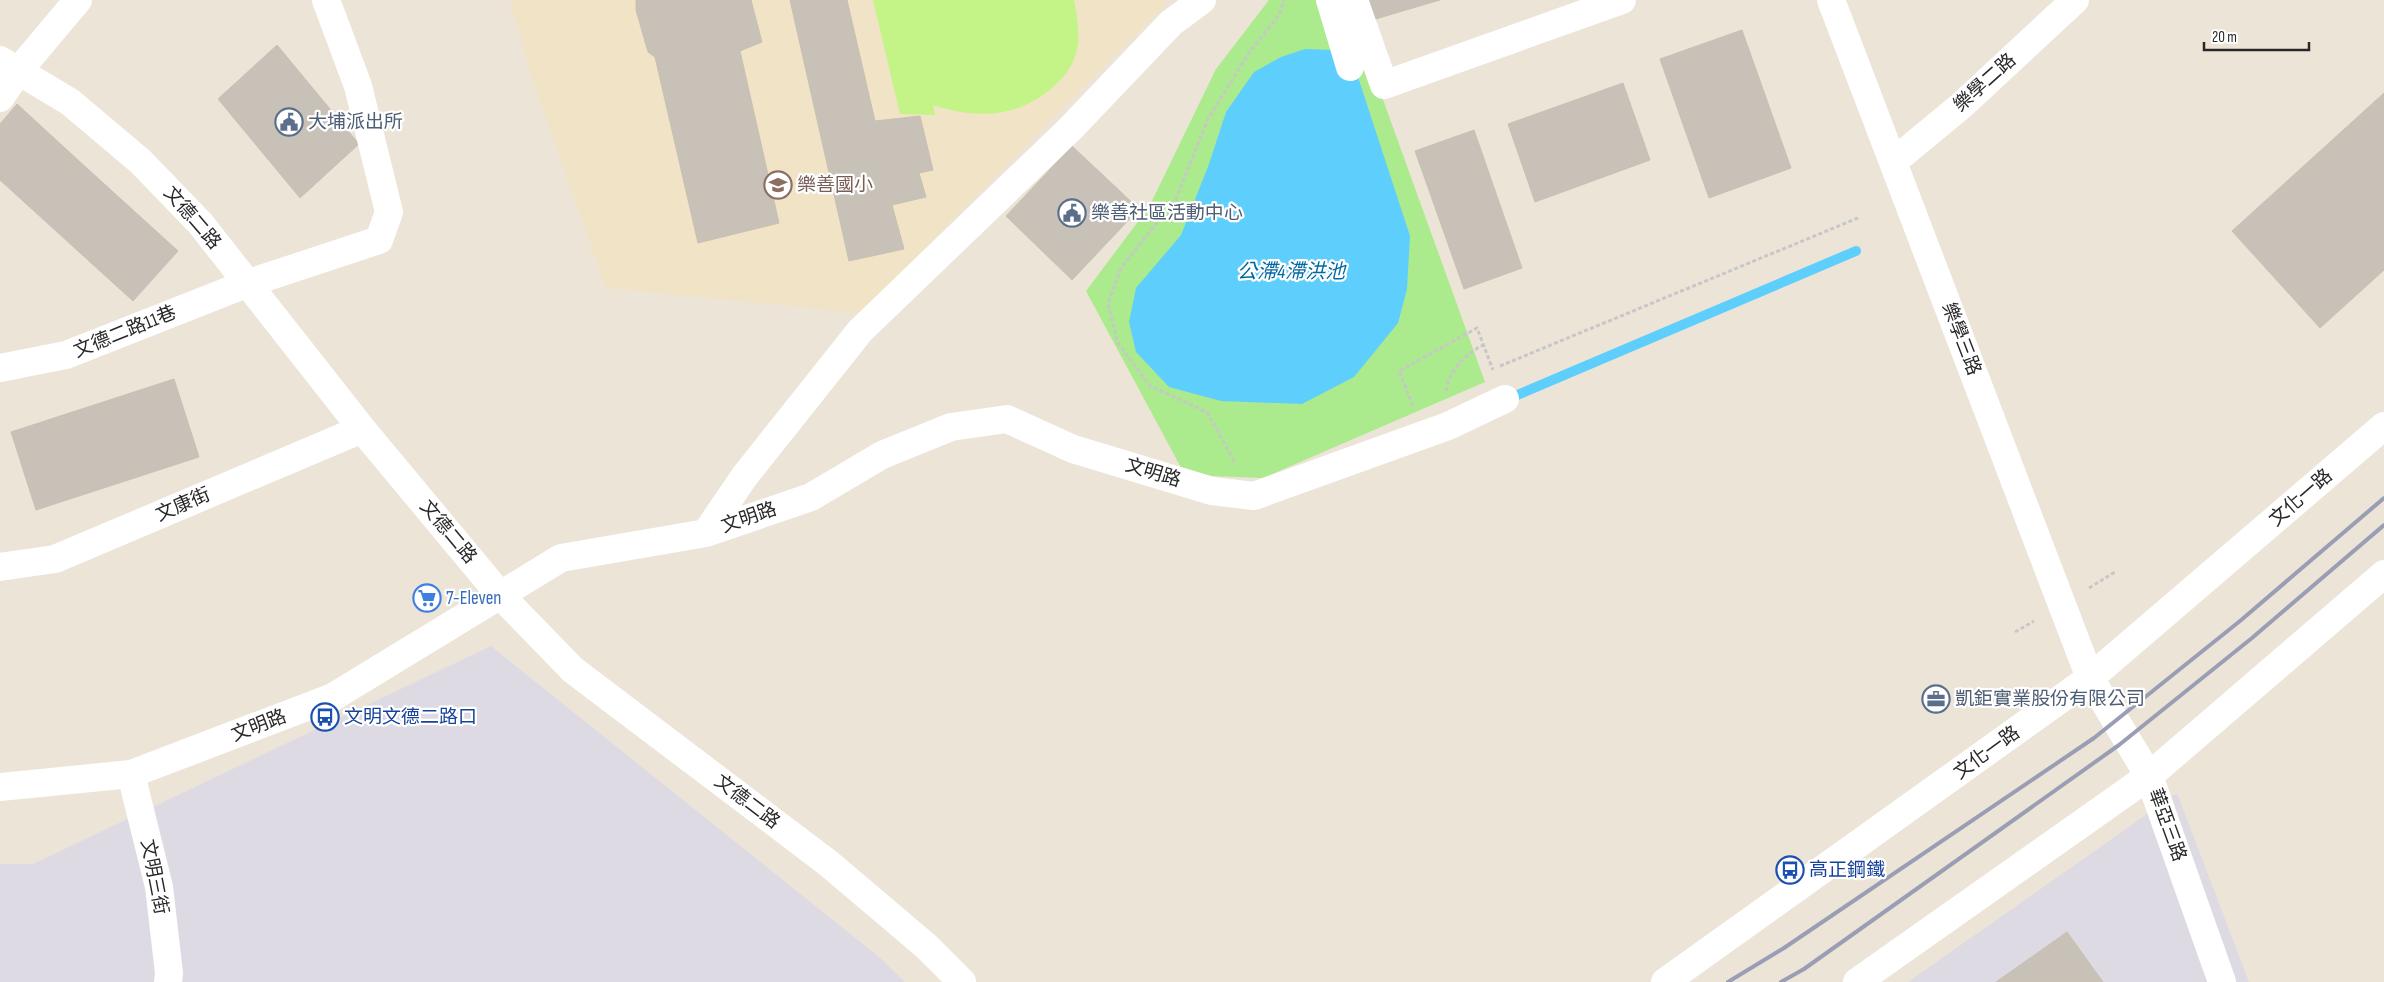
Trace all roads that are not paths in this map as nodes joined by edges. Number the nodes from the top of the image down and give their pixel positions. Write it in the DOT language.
graph roads {
  1 [pos="78,0"];
  2 [pos="326,0"];
  3 [pos="1202,0"];
  4 [pos="1330,0"];
  5 [pos="1354,0"];
  6 [pos="1622,0"];
  7 [pos="1831,0"];
  8 [pos="2075,0"];
  9 [pos="10,64"];
  10 [pos="1350,67"];
  11 [pos="0,98"];
  12 [pos="1893,162"];
  13 [pos="246,284"];
  14 [pos="0,368"];
  15 [pos="1505,399"];
  16 [pos="2384,426"];
  17 [pos="362,429"];
  18 [pos="706,533"];
  19 [pos="0,567"];
  20 [pos="2384,574"];
  21 [pos="501,596"];
  22 [pos="2090,678"];
  23 [pos="131,774"];
  24 [pos="2149,776"];
  25 [pos="0,788"];
  26 [pos="168,982"];
  27 [pos="962,982"];
  28 [pos="1665,982"];
  29 [pos="1857,982"];
  30 [pos="2222,982"];
  1 -- 9 [label="street"];
  2 -- 13 [label="street, 文德二路11巷"];
  3 -- 18 [label="street"];
  4 -- 10 [label="street"];
  5 -- 6 [label="street"];
  7 -- 12 [label="street, 樂學三路"];
  8 -- 12 [label="street, 樂學二路"];
  9 -- 11 [label="street"];
  9 -- 13 [label="street, 文德二路"];
  12 -- 22 [label="street, 樂學三路"];
  13 -- 14 [label="street, 文德二路11巷"];
  13 -- 17 [label="street, 文德二路"];
  15 -- 18 [label="street, 文明路"];
  16 -- 22 [label="street, 文化一路"];
  17 -- 19 [label="street, 文康街"];
  17 -- 21 [label="street, 文德二路"];
  18 -- 21 [label="street, 文明路"];
  20 -- 24 [label="street"];
  21 -- 23 [label="street, 文明路"];
  21 -- 27 [label="street, 文德二路"];
  22 -- 24 [label="street, 華亞三路"];
  22 -- 28 [label="street, 文化一路"];
  23 -- 25 [label="street, 文明路"];
  23 -- 26 [label="street, 文明三街"];
  24 -- 29 [label="street"];
  24 -- 30 [label="street, 華亞三路"];
}
